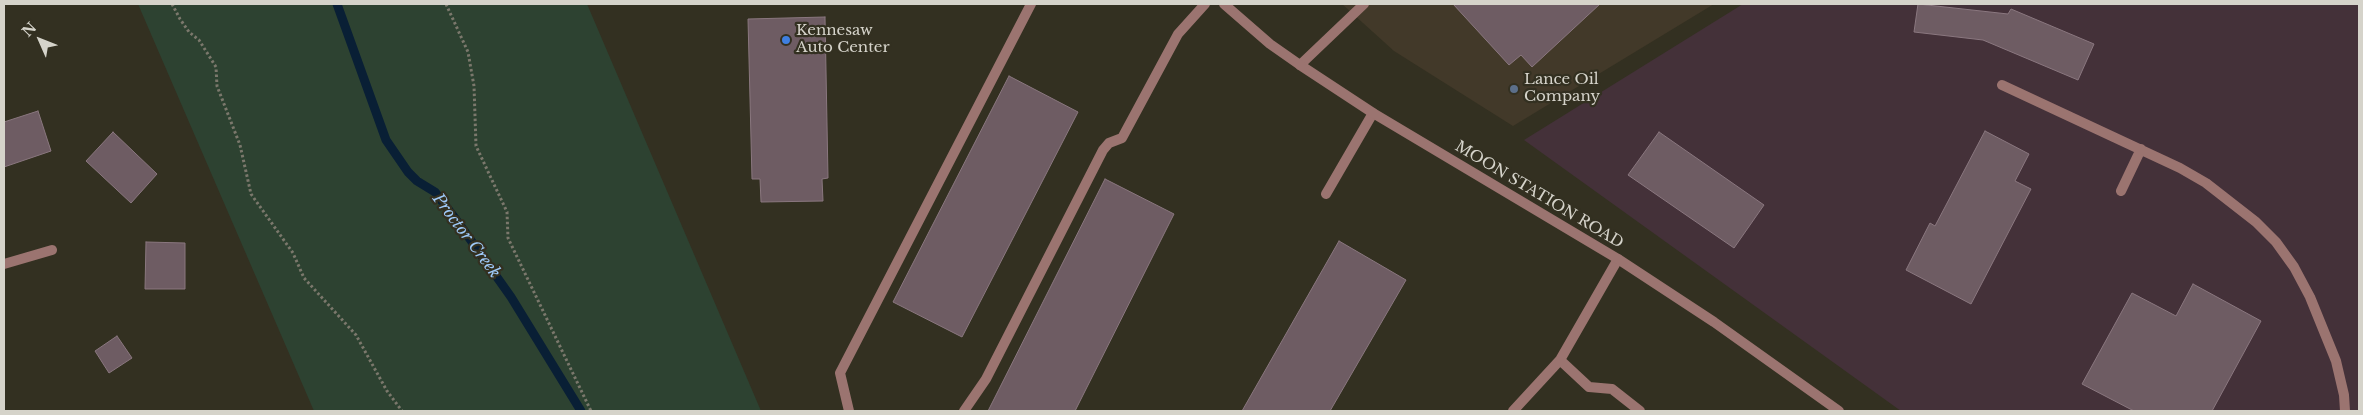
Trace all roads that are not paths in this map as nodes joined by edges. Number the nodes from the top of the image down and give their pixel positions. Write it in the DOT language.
graph roads {
  1 [pos="1031,4"];
  2 [pos="1205,4"];
  3 [pos="1224,4"];
  4 [pos="1364,4"];
  5 [pos="1300,65"];
  6 [pos="2002,85"];
  7 [pos="1373,112"];
  8 [pos="2141,149"];
  9 [pos="2121,191"];
  10 [pos="1326,194"];
  11 [pos="52,250"];
  12 [pos="1618,259"];
  13 [pos="4,264"];
  14 [pos="1560,360"];
  15 [pos="848,411"];
  16 [pos="964,411"];
  17 [pos="1513,411"];
  18 [pos="1640,411"];
  19 [pos="1839,411"];
  20 [pos="2345,411"];
  1 -- 15 [label="street"];
  2 -- 16 [label="street"];
  3 -- 5 [label="street, MOON STATION ROAD"];
  4 -- 5 [label="street"];
  5 -- 7 [label="street, MOON STATION ROAD"];
  6 -- 8 [label="street"];
  7 -- 10 [label="street"];
  7 -- 12 [label="street, MOON STATION ROAD"];
  8 -- 9 [label="street"];
  8 -- 20 [label="street"];
  11 -- 13 [label="street"];
  12 -- 14 [label="street"];
  12 -- 19 [label="street, MOON STATION ROAD"];
  14 -- 17 [label="street"];
  14 -- 18 [label="street"];
}
